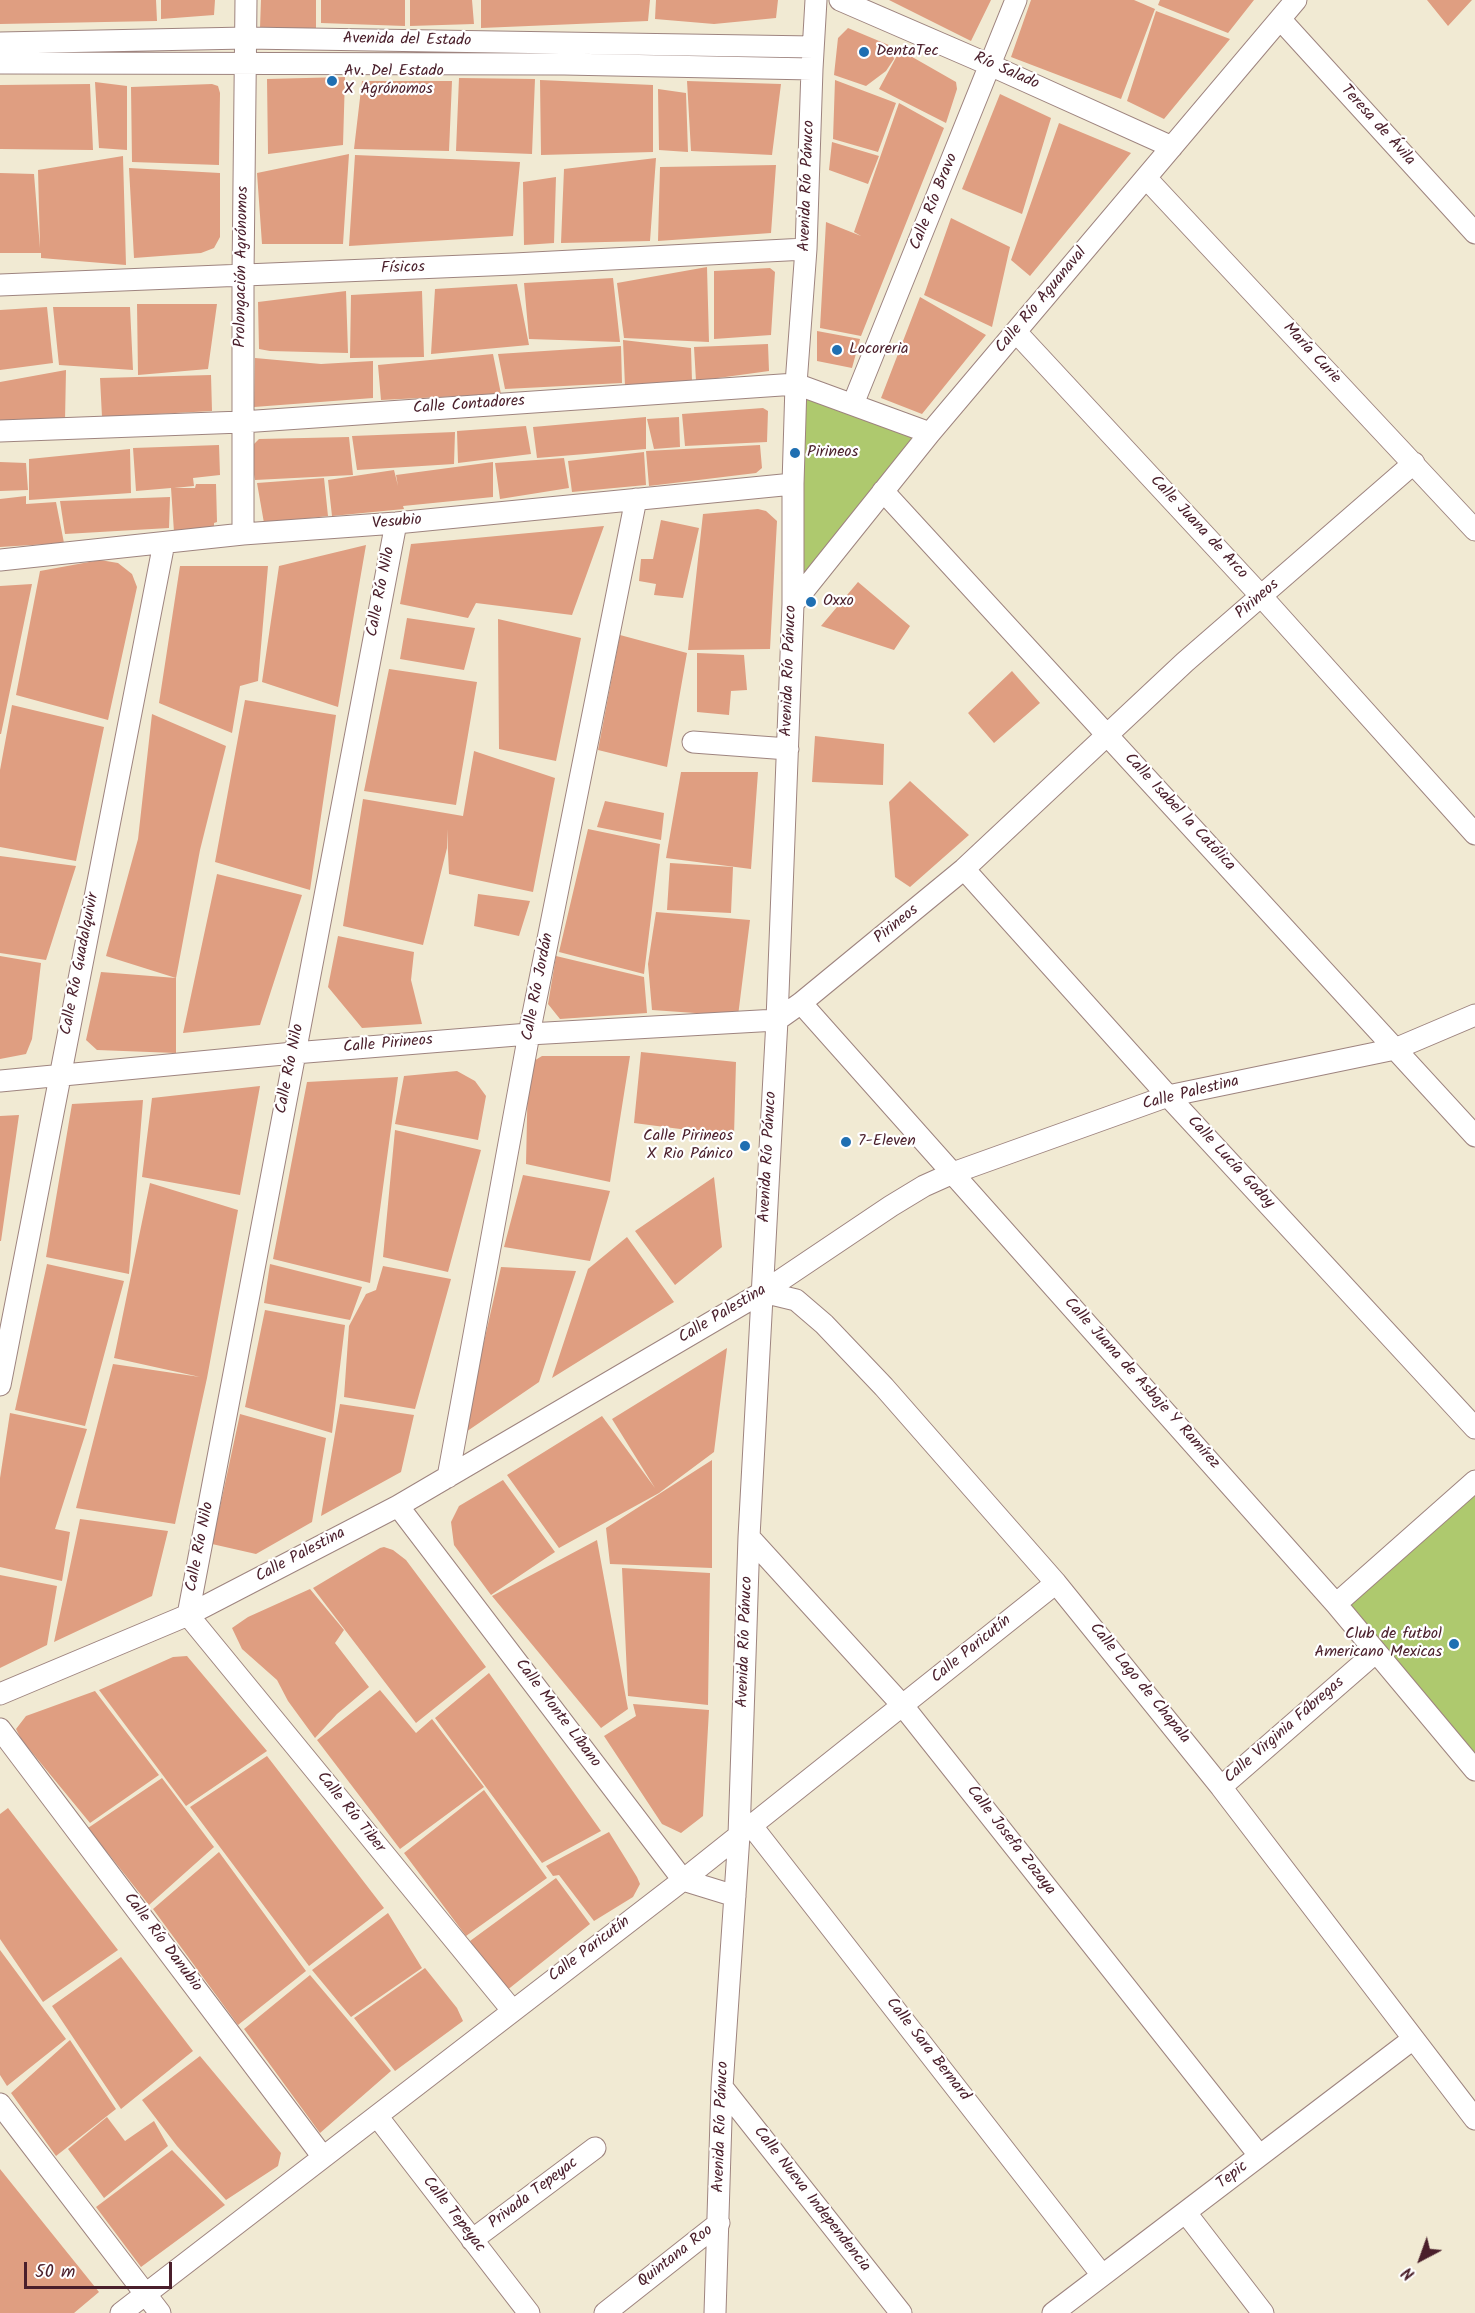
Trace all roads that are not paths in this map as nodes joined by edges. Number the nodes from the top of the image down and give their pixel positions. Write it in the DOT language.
graph roads {
  1 [pos="246,0"];
  2 [pos="816,0"];
  3 [pos="840,0"];
  4 [pos="1016,0"];
  5 [pos="1296,0"];
  6 [pos="1280,19"];
  7 [pos="246,38"];
  8 [pos="0,43"];
  9 [pos="813,47"];
  10 [pos="0,63"];
  11 [pos="246,64"];
  12 [pos="990,65"];
  13 [pos="812,69"];
  14 [pos="1172,147"];
  15 [pos="1146,178"];
  16 [pos="1475,233"];
  17 [pos="806,249"];
  18 [pos="243,275"];
  19 [pos="0,285"];
  20 [pos="1016,332"];
  21 [pos="796,384"];
  22 [pos="853,404"];
  23 [pos="242,422"];
  24 [pos="0,431"];
  25 [pos="930,433"];
  26 [pos="1414,463"];
  27 [pos="793,484"];
  28 [pos="883,491"];
  29 [pos="636,499"];
  30 [pos="396,523"];
  31 [pos="1475,530"];
  32 [pos="243,534"];
  33 [pos="164,543"];
  34 [pos="0,560"];
  35 [pos="1262,597"];
  36 [pos="793,604"];
  37 [pos="1107,734"];
  38 [pos="693,742"];
  39 [pos="788,749"];
  40 [pos="1475,834"];
  41 [pos="964,869"];
  42 [pos="801,1003"];
  43 [pos="1475,1016"];
  44 [pos="777,1020"];
  45 [pos="529,1034"];
  46 [pos="1395,1049"];
  47 [pos="294,1053"];
  48 [pos="59,1074"];
  49 [pos="0,1081"];
  50 [pos="1168,1096"];
  51 [pos="1475,1136"];
  52 [pos="953,1173"];
  53 [pos="763,1292"];
  54 [pos="0,1385"];
  55 [pos="1475,1428"];
  56 [pos="448,1477"];
  57 [pos="1475,1481"];
  58 [pos="398,1506"];
  59 [pos="749,1537"];
  60 [pos="1056,1583"];
  61 [pos="1336,1604"];
  62 [pos="188,1615"];
  63 [pos="1377,1652"];
  64 [pos="0,1694"];
  65 [pos="903,1706"];
  66 [pos="0,1730"];
  67 [pos="1475,1770"];
  68 [pos="1221,1787"];
  69 [pos="745,1830"];
  70 [pos="682,1880"];
  71 [pos="735,1896"];
  72 [pos="512,2010"];
  73 [pos="1413,2039"];
  74 [pos="722,2087"];
  75 [pos="0,2104"];
  76 [pos="377,2116"];
  77 [pos="1475,2120"];
  78 [pos="595,2148"];
  79 [pos="1259,2155"];
  80 [pos="323,2157"];
  81 [pos="1186,2213"];
  82 [pos="719,2223"];
  83 [pos="472,2240"];
  84 [pos="1102,2275"];
  85 [pos="145,2294"];
  86 [pos="120,2313"];
  87 [pos="160,2313"];
  88 [pos="529,2313"];
  89 [pos="604,2313"];
  90 [pos="715,2313"];
  91 [pos="901,2313"];
  92 [pos="1053,2313"];
  93 [pos="1263,2313"];
  1 -- 7 [label="street, Prolongación Agrónomos"];
  2 -- 9 [label="street, Avenida Río Pánuco"];
  3 -- 12 [label="street, Río Salado"];
  4 -- 12 [label="street, Calle Río Bravo"];
  5 -- 6 [label="street, Calle Río Aguanaval"];
  6 -- 14 [label="street, Calle Río Aguanaval"];
  6 -- 16 [label="street, Teresa de Ávila"];
  7 -- 8 [label="street, Avenida del Estado"];
  7 -- 9 [label="street, Avenida del Estado"];
  7 -- 11 [label="street, Prolongación Agrónomos"];
  9 -- 13 [label="street, Avenida Río Pánuco"];
  10 -- 11 [label="street, Avenida del Estado"];
  11 -- 13 [label="street, Avenida del Estado"];
  11 -- 18 [label="street, Prolongación Agrónomos"];
  12 -- 14 [label="street, Río Salado"];
  12 -- 22 [label="street, Calle Río Bravo"];
  13 -- 17 [label="street, Avenida Río Pánuco"];
  14 -- 15 [label="street, Calle Río Aguanaval"];
  15 -- 20 [label="street, Calle Río Aguanaval"];
  15 -- 26 [label="street, María Curie"];
  17 -- 18 [label="street, Físicos"];
  17 -- 21 [label="street, Avenida Río Pánuco"];
  18 -- 19 [label="street, Físicos"];
  18 -- 23 [label="street, Prolongación Agrónomos"];
  20 -- 25 [label="street, Calle Río Aguanaval"];
  20 -- 35 [label="street, Calle Juana de Arco"];
  21 -- 22 [label="street, Calle Contadores"];
  21 -- 23 [label="street, Calle Contadores"];
  21 -- 27 [label="street, Avenida Río Pánuco"];
  22 -- 25 [label="street, Calle Contadores"];
  23 -- 24 [label="street, Calle Contadores"];
  23 -- 32 [label="street, Prolongación Agrónomos"];
  25 -- 28 [label="street, Calle Río Aguanaval"];
  26 -- 31 [label="street, María Curie"];
  26 -- 35 [label="street, Pirineos"];
  27 -- 29 [label="street, Vesubio"];
  27 -- 36 [label="street, Avenida Río Pánuco"];
  28 -- 36 [label="street, Calle Río Aguanaval"];
  28 -- 37 [label="street, Calle Isabel la Católica"];
  29 -- 30 [label="street, Vesubio"];
  29 -- 45 [label="street, Calle Río Jordán"];
  30 -- 32 [label="street, Vesubio"];
  30 -- 47 [label="street, Calle Río Nilo"];
  32 -- 33 [label="street, Vesubio"];
  33 -- 34 [label="street, Vesubio"];
  33 -- 48 [label="street, Calle Río Guadalquivir"];
  35 -- 37 [label="street, Pirineos"];
  35 -- 40 [label="street, Calle Juana de Arco"];
  36 -- 39 [label="street, Avenida Río Pánuco"];
  37 -- 41 [label="street, Pirineos"];
  37 -- 46 [label="street, Calle Isabel la Católica"];
  38 -- 39 [label="street"];
  39 -- 44 [label="street, Avenida Río Pánuco"];
  41 -- 42 [label="street, Pirineos"];
  41 -- 50 [label="street, Calle Lucía Godoy"];
  42 -- 44 [label="street, Pirineos"];
  42 -- 52 [label="street, Calle Juana de Asbaje Y Ramírez"];
  43 -- 46 [label="street, Calle Palestina"];
  44 -- 45 [label="street, Calle Pirineos"];
  44 -- 53 [label="street, Avenida Río Pánuco"];
  45 -- 47 [label="street, Calle Pirineos"];
  45 -- 56 [label="street, Calle Río Jordán"];
  46 -- 50 [label="street, Calle Palestina"];
  46 -- 51 [label="street, Calle Isabel la Católica"];
  47 -- 48 [label="street, Calle Pirineos"];
  47 -- 62 [label="street, Calle Río Nilo"];
  48 -- 49 [label="street, Calle Pirineos"];
  48 -- 54 [label="street, Calle Río Guadalquivir"];
  50 -- 52 [label="street, Calle Palestina"];
  50 -- 55 [label="street, Calle Lucía Godoy"];
  52 -- 53 [label="street, Calle Palestina"];
  52 -- 61 [label="street, Calle Juana de Asbaje Y Ramírez"];
  53 -- 56 [label="street, Calle Palestina"];
  53 -- 59 [label="street, Avenida Río Pánuco"];
  53 -- 60 [label="street, Calle Lago de Chapala"];
  56 -- 58 [label="street, Calle Palestina"];
  57 -- 61 [label="street"];
  58 -- 62 [label="street, Calle Palestina"];
  58 -- 70 [label="street, Calle Monte Líbano"];
  59 -- 65 [label="street, Calle Josefa Zozaya"];
  59 -- 69 [label="street, Avenida Río Pánuco"];
  60 -- 65 [label="street, Calle Paricutín"];
  60 -- 68 [label="street, Calle Lago de Chapala"];
  61 -- 63 [label="street, Calle Juana de Asbaje Y Ramírez"];
  62 -- 64 [label="street, Calle Palestina"];
  62 -- 72 [label="street, Calle Río Tiber"];
  63 -- 67 [label="street, Calle Juana de Asbaje Y Ramírez"];
  63 -- 68 [label="street, Calle Virginia Fábregas"];
  65 -- 69 [label="street, Calle Paricutín"];
  65 -- 79 [label="street, Calle Josefa Zozaya"];
  66 -- 80 [label="street, Calle Río Danubio"];
  68 -- 73 [label="street, Calle Lago de Chapala"];
  69 -- 70 [label="street, Calle Paricutín"];
  69 -- 71 [label="street, Avenida Río Pánuco"];
  69 -- 84 [label="street, Calle Sara Bernard"];
  70 -- 71 [label="street"];
  70 -- 72 [label="street, Calle Paricutín"];
  71 -- 74 [label="street, Avenida Río Pánuco"];
  72 -- 76 [label="street, Calle Paricutín"];
  73 -- 77 [label="street, Calle Lago de Chapala"];
  73 -- 79 [label="street, Tepic"];
  74 -- 82 [label="street, Avenida Río Pánuco"];
  74 -- 91 [label="street, Calle Nueva Independencia"];
  75 -- 85 [label="street"];
  76 -- 80 [label="street, Calle Paricutín"];
  76 -- 83 [label="street, Calle Tepeyac"];
  78 -- 83 [label="street, Privada Tepeyac"];
  79 -- 81 [label="street, Tepic"];
  80 -- 85 [label="street, Calle Paricutín"];
  81 -- 84 [label="street, Tepic"];
  81 -- 93 [label="street"];
  82 -- 89 [label="street, Quintana Roo"];
  82 -- 90 [label="street, Avenida Río Pánuco"];
  83 -- 88 [label="street, Calle Tepeyac"];
  84 -- 92 [label="street, Tepic"];
  85 -- 86 [label="street, Calle Paricutín"];
  85 -- 87 [label="street"];
}
